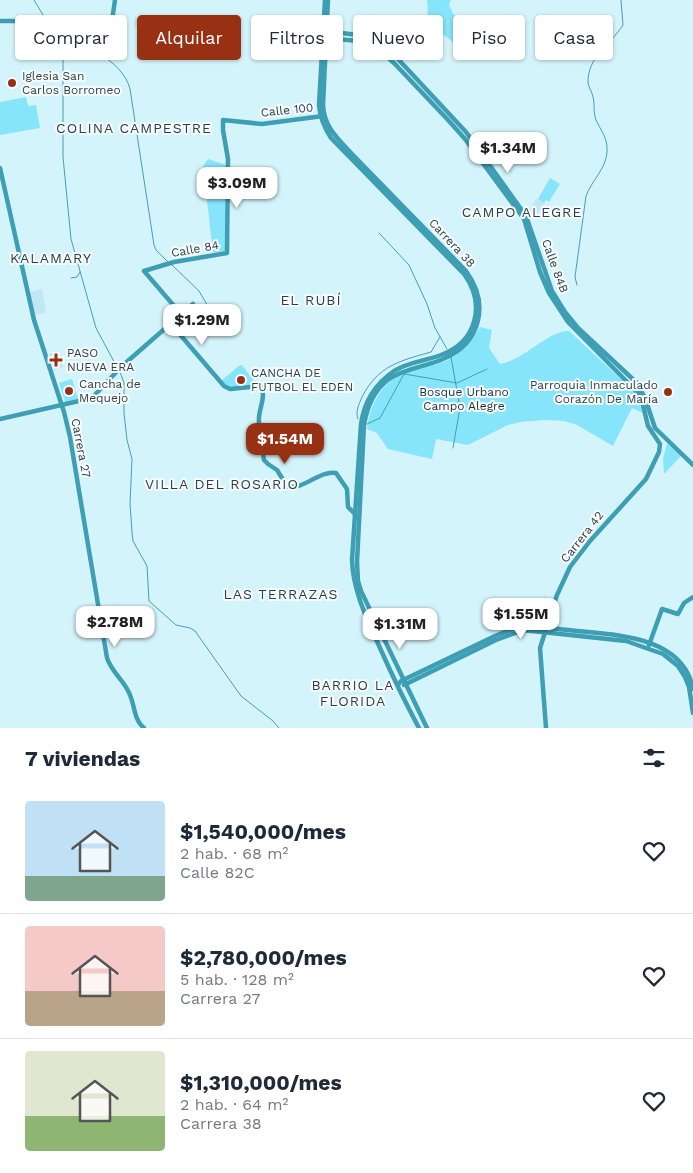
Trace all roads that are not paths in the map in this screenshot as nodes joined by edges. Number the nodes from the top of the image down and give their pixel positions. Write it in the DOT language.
graph roads {
  1 [pos="115,0"];
  2 [pos="327,0"];
  3 [pos="326,15"];
  4 [pos="0,22"];
  5 [pos="343,33"];
  6 [pos="343,40"];
  7 [pos="324,60"];
  8 [pos="322,116"];
  9 [pos="458,123"];
  10 [pos="466,125"];
  11 [pos="0,168"];
  12 [pos="226,253"];
  13 [pos="193,304"];
  14 [pos="181,314"];
  15 [pos="170,324"];
  16 [pos="62,405"];
  17 [pos="0,418"];
  18 [pos="650,424"];
  19 [pos="664,437"];
  20 [pos="656,458"];
  21 [pos="693,465"];
  22 [pos="357,514"];
  23 [pos="693,597"];
  24 [pos="545,631"];
  25 [pos="649,646"];
  26 [pos="404,682"];
  27 [pos="398,685"];
  28 [pos="693,689"];
  29 [pos="693,713"];
  30 [pos="143,728"];
  31 [pos="419,728"];
  32 [pos="427,728"];
  33 [pos="546,728"];
  1 -- 4 [label="street"];
  2 -- 3 [label="street, Carrera 38"];
  5 -- 9 [label="street, Calle 84B"];
  6 -- 18 [label="street, Calle 84B"];
  7 -- 8 [label="street, Carrera 38"];
  8 -- 12 [label="street, Calle 100"];
  8 -- 22 [label="street, Carrera 38"];
  8 -- 22 [label="street, Carrera 38"];
  9 -- 10 [label="street"];
  9 -- 18 [label="street, Calle 84B"];
  11 -- 16 [label="street, Carrera 27"];
  12 -- 14 [label="street, Calle 84"];
  13 -- 14 [label="street"];
  14 -- 15 [label="street"];
  15 -- 16 [label="street"];
  15 -- 22 [label="street"];
  16 -- 17 [label="street"];
  16 -- 30 [label="street, Carrera 27"];
  18 -- 19 [label="street"];
  18 -- 20 [label="street, Carrera 42"];
  19 -- 20 [label="street, Carrera 42"];
  19 -- 21 [label="street"];
  20 -- 24 [label="street, Carrera 42"];
  22 -- 26 [label="street, Carrera 38"];
  22 -- 27 [label="street, Carrera 38"];
  23 -- 25 [label="street"];
  24 -- 25 [label="street"];
  24 -- 26 [label="street"];
  24 -- 33 [label="street, Carrera 42"];
  25 -- 28 [label="street"];
  25 -- 29 [label="street"];
  26 -- 27 [label="street"];
  26 -- 32 [label="street, Carrera 38"];
  27 -- 31 [label="street, Carrera 38"];
}
